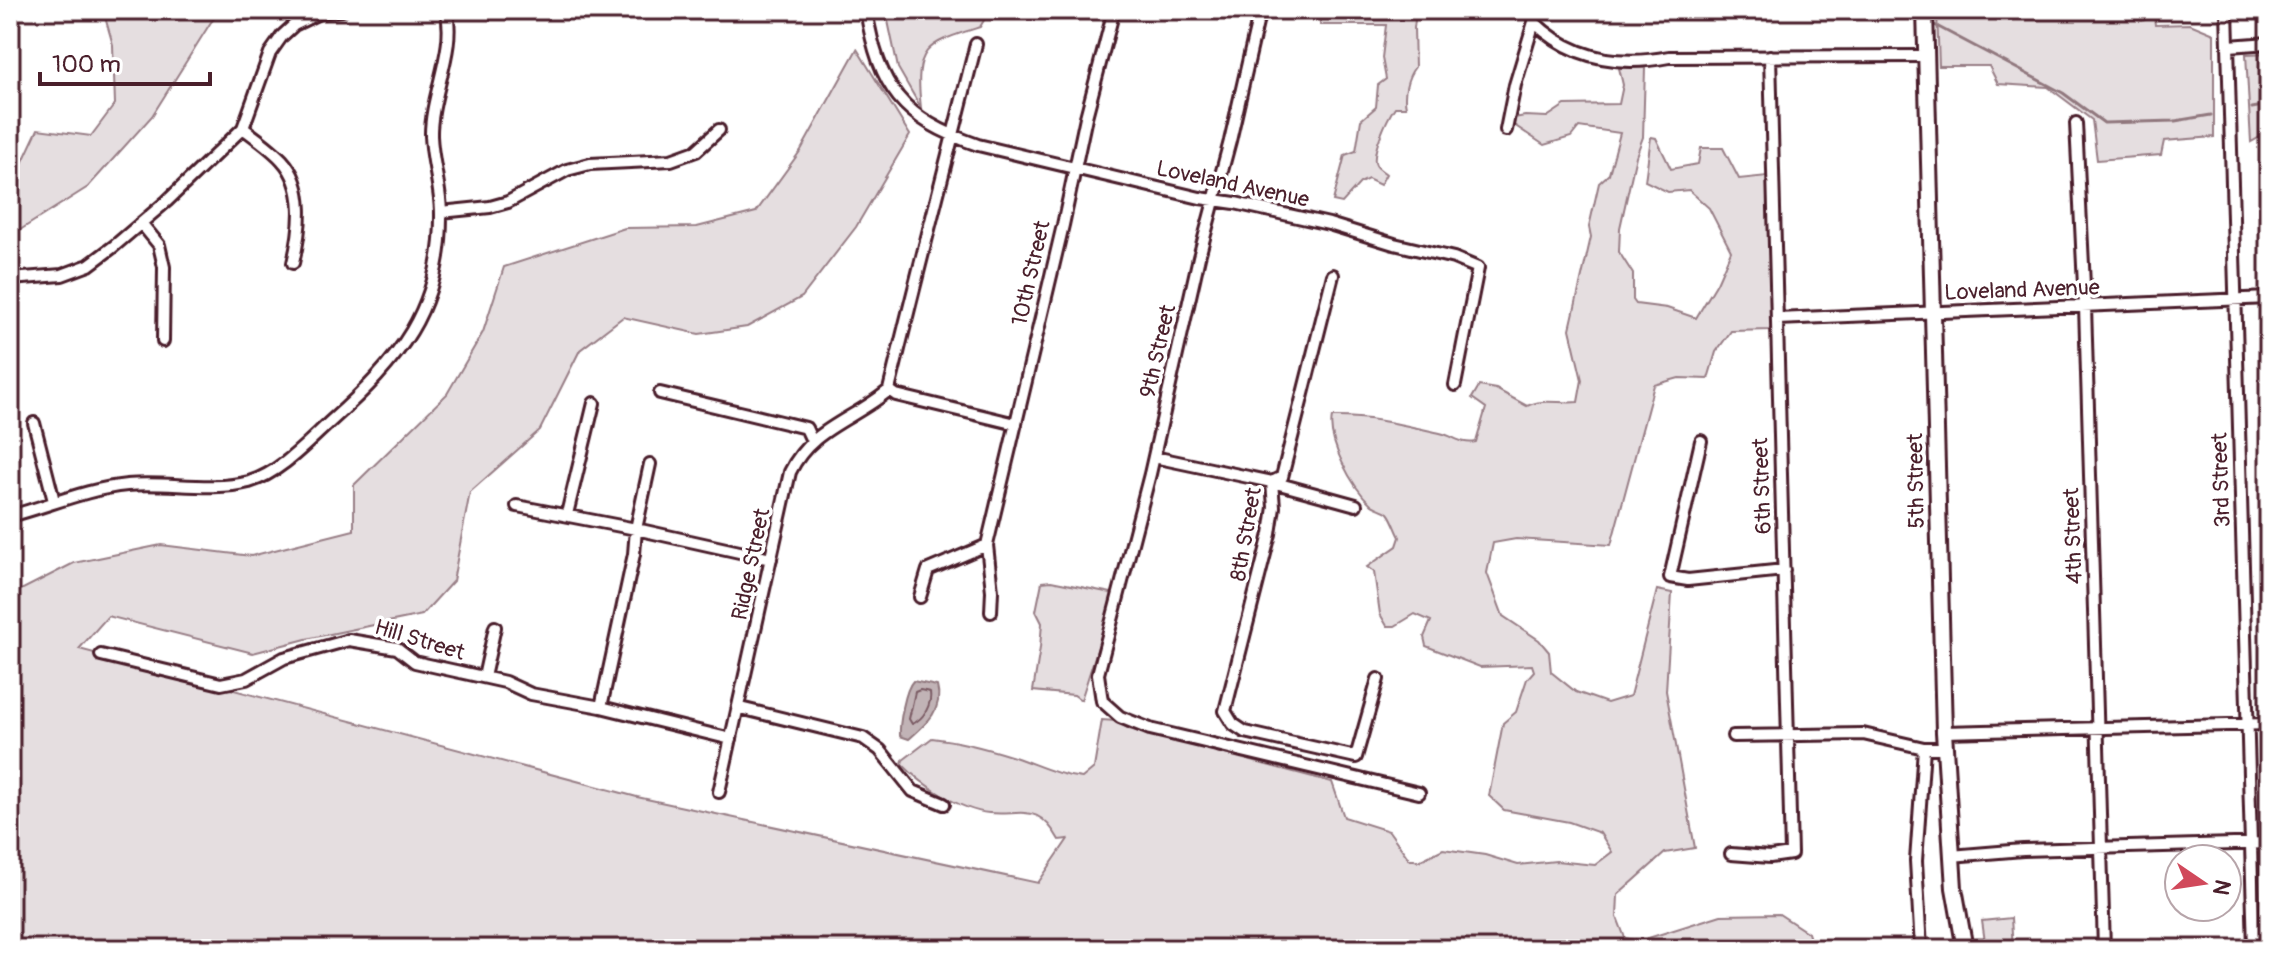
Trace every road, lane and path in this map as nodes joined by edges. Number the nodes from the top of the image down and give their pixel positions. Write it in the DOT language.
graph roads {
  1 [pos="342,10"];
  2 [pos="446,10"];
  3 [pos="866,10"];
  4 [pos="1114,10"];
  5 [pos="1260,10"];
  6 [pos="1925,10"];
  7 [pos="2227,10"];
  8 [pos="319,12"];
  9 [pos="2269,43"];
  10 [pos="976,44"];
  11 [pos="2229,46"];
  12 [pos="1770,56"];
  13 [pos="1926,56"];
  14 [pos="2076,123"];
  15 [pos="243,128"];
  16 [pos="719,130"];
  17 [pos="1506,130"];
  18 [pos="954,137"];
  19 [pos="1075,166"];
  20 [pos="1213,201"];
  21 [pos="441,212"];
  22 [pos="141,223"];
  23 [pos="293,263"];
  24 [pos="1333,275"];
  25 [pos="10,279"];
  26 [pos="2269,298"];
  27 [pos="2236,300"];
  28 [pos="2085,306"];
  29 [pos="1932,312"];
  30 [pos="1777,319"];
  31 [pos="163,341"];
  32 [pos="1455,385"];
  33 [pos="889,390"];
  34 [pos="660,393"];
  35 [pos="594,403"];
  36 [pos="34,423"];
  37 [pos="1016,424"];
  38 [pos="812,441"];
  39 [pos="1701,441"];
  40 [pos="1154,457"];
  41 [pos="650,464"];
  42 [pos="1272,482"];
  43 [pos="54,501"];
  44 [pos="1356,505"];
  45 [pos="517,506"];
  46 [pos="567,514"];
  47 [pos="10,516"];
  48 [pos="636,529"];
  49 [pos="987,545"];
  50 [pos="771,559"];
  51 [pos="1784,570"];
  52 [pos="920,597"];
  53 [pos="991,612"];
  54 [pos="495,627"];
  55 [pos="101,655"];
  56 [pos="484,677"];
  57 [pos="1378,679"];
  58 [pos="601,707"];
  59 [pos="740,708"];
  60 [pos="2269,724"];
  61 [pos="2248,725"];
  62 [pos="2097,729"];
  63 [pos="1944,732"];
  64 [pos="1733,736"];
  65 [pos="1789,736"];
  66 [pos="731,739"];
  67 [pos="1924,748"];
  68 [pos="1945,748"];
  69 [pos="719,792"];
  70 [pos="1419,793"];
  71 [pos="944,804"];
  72 [pos="2269,843"];
  73 [pos="2252,844"];
  74 [pos="2100,848"];
  75 [pos="1731,854"];
  76 [pos="1951,856"];
  77 [pos="1921,949"];
  78 [pos="1965,949"];
  79 [pos="2104,949"];
  80 [pos="2254,949"];
  1 -- 8 [label="street"];
  2 -- 21 [label="street"];
  3 -- 18 [label="street, Loveland Avenue"];
  4 -- 19 [label="street, 10th Street"];
  5 -- 20 [label="street, 9th Street"];
  6 -- 13 [label="main road, 5th Street"];
  7 -- 11 [label="street, 3rd Street"];
  8 -- 15 [label="street"];
  9 -- 11 [label="street"];
  10 -- 18 [label="street"];
  11 -- 27 [label="street, 3rd Street"];
  12 -- 13 [label="street"];
  12 -- 17 [label="street"];
  12 -- 30 [label="street, 6th Street"];
  13 -- 29 [label="main road, 5th Street"];
  14 -- 28 [label="street, 4th Street"];
  15 -- 22 [label="street"];
  15 -- 23 [label="street"];
  16 -- 21 [label="street"];
  18 -- 19 [label="street, Loveland Avenue"];
  18 -- 33 [label="street"];
  19 -- 20 [label="street, Loveland Avenue"];
  19 -- 37 [label="street, 10th Street"];
  20 -- 32 [label="street, Loveland Avenue"];
  20 -- 40 [label="street, 9th Street"];
  21 -- 43 [label="street"];
  22 -- 25 [label="street"];
  22 -- 31 [label="street"];
  24 -- 42 [label="street, 8th Street"];
  26 -- 27 [label="street, Loveland Avenue"];
  27 -- 28 [label="street, Loveland Avenue"];
  27 -- 61 [label="street, 3rd Street"];
  28 -- 29 [label="street, Loveland Avenue"];
  28 -- 62 [label="street, 4th Street"];
  29 -- 30 [label="street, Loveland Avenue"];
  29 -- 63 [label="main road, 5th Street"];
  30 -- 51 [label="street, 6th Street"];
  33 -- 37 [label="street"];
  33 -- 38 [label="street, Ridge Street"];
  34 -- 38 [label="street"];
  35 -- 46 [label="street"];
  36 -- 43 [label="street"];
  37 -- 49 [label="street, 10th Street"];
  38 -- 50 [label="street, Ridge Street"];
  39 -- 51 [label="street"];
  40 -- 42 [label="street"];
  40 -- 70 [label="street, 9th Street"];
  41 -- 48 [label="street"];
  42 -- 44 [label="street"];
  42 -- 57 [label="street, 8th Street"];
  43 -- 47 [label="street"];
  45 -- 46 [label="street"];
  46 -- 48 [label="street"];
  48 -- 50 [label="street"];
  48 -- 58 [label="street"];
  49 -- 52 [label="street"];
  49 -- 53 [label="street, 10th Street"];
  50 -- 59 [label="street, Ridge Street"];
  51 -- 65 [label="street, 6th Street"];
  54 -- 56 [label="street"];
  55 -- 56 [label="street, Hill Street"];
  56 -- 58 [label="street, Hill Street"];
  58 -- 66 [label="street, Hill Street"];
  59 -- 66 [label="street, Ridge Street"];
  59 -- 71 [label="street"];
  60 -- 61 [label="street"];
  61 -- 62 [label="street"];
  61 -- 73 [label="street, 3rd Street"];
  62 -- 63 [label="street"];
  62 -- 74 [label="street, 4th Street"];
  63 -- 68 [label="main road, 5th Street"];
  64 -- 65 [label="street"];
  65 -- 67 [label="street"];
  65 -- 75 [label="street, 6th Street"];
  66 -- 69 [label="street, Ridge Street"];
  67 -- 68 [label="street"];
  67 -- 77 [label="street"];
  68 -- 76 [label="main road, 5th Street"];
  72 -- 73 [label="street"];
  73 -- 74 [label="street"];
  73 -- 80 [label="street, 3rd Street"];
  74 -- 76 [label="street"];
  74 -- 79 [label="street, 4th Street"];
  76 -- 78 [label="main road, 5th Street"];
}
